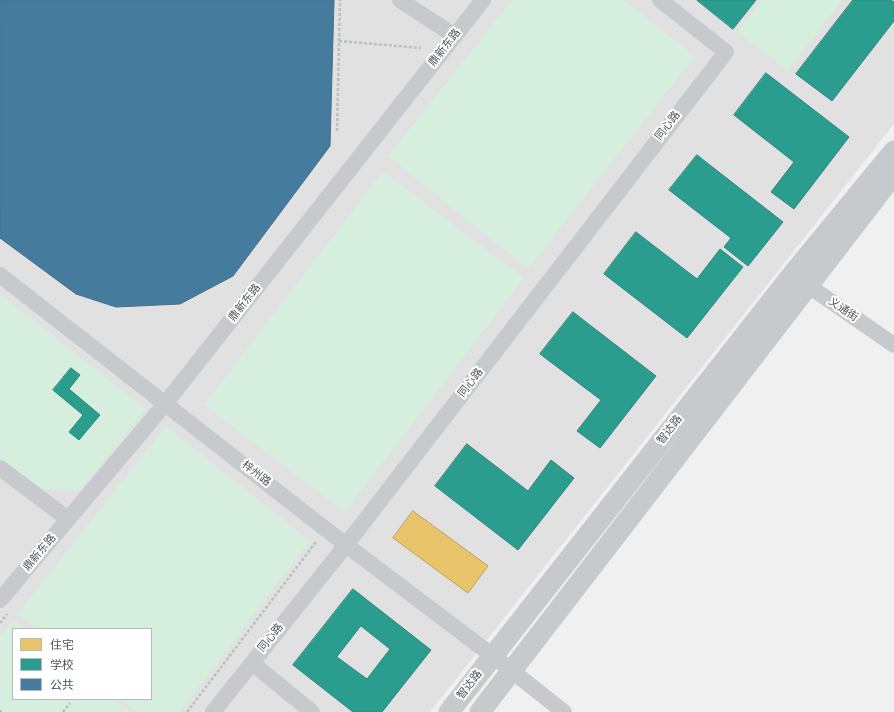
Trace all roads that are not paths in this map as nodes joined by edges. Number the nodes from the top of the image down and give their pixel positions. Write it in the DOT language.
graph roads {
  1 [pos="400,0"];
  2 [pos="483,0"];
  3 [pos="660,0"];
  4 [pos="455,36"];
  5 [pos="894,151"];
  6 [pos="894,174"];
  7 [pos="0,275"];
  8 [pos="800,280"];
  9 [pos="894,345"];
  10 [pos="165,404"];
  11 [pos="0,468"];
  12 [pos="68,519"];
  13 [pos="346,545"];
  14 [pos="5,606"];
  15 [pos="494,656"];
  16 [pos="252,663"];
  17 [pos="512,672"];
  18 [pos="213,712"];
  19 [pos="312,712"];
  20 [pos="449,712"];
  21 [pos="480,712"];
  22 [pos="564,712"];
  1 -- 4 [label="street"];
  2 -- 4 [label="street, 鼎新东路"];
  3 -- 13 [label="street, 同心路"];
  4 -- 10 [label="street, 鼎新东路"];
  5 -- 8 [label="street, 智达路"];
  6 -- 8 [label="street, 智达路"];
  7 -- 10 [label="street, 梓州路"];
  8 -- 9 [label="street, 义通街"];
  8 -- 15 [label="street, 智达路"];
  8 -- 17 [label="street, 智达路"];
  10 -- 12 [label="street, 鼎新东路"];
  10 -- 13 [label="street, 梓州路"];
  11 -- 12 [label="street"];
  12 -- 14 [label="street, 鼎新东路"];
  13 -- 15 [label="street, 梓州路"];
  13 -- 16 [label="street, 同心路"];
  15 -- 17 [label="street, 梓州路"];
  15 -- 20 [label="street, 智达路"];
  16 -- 18 [label="street, 同心路"];
  16 -- 19 [label="street"];
  17 -- 21 [label="street, 智达路"];
  17 -- 22 [label="street, 梓州路"];
}
